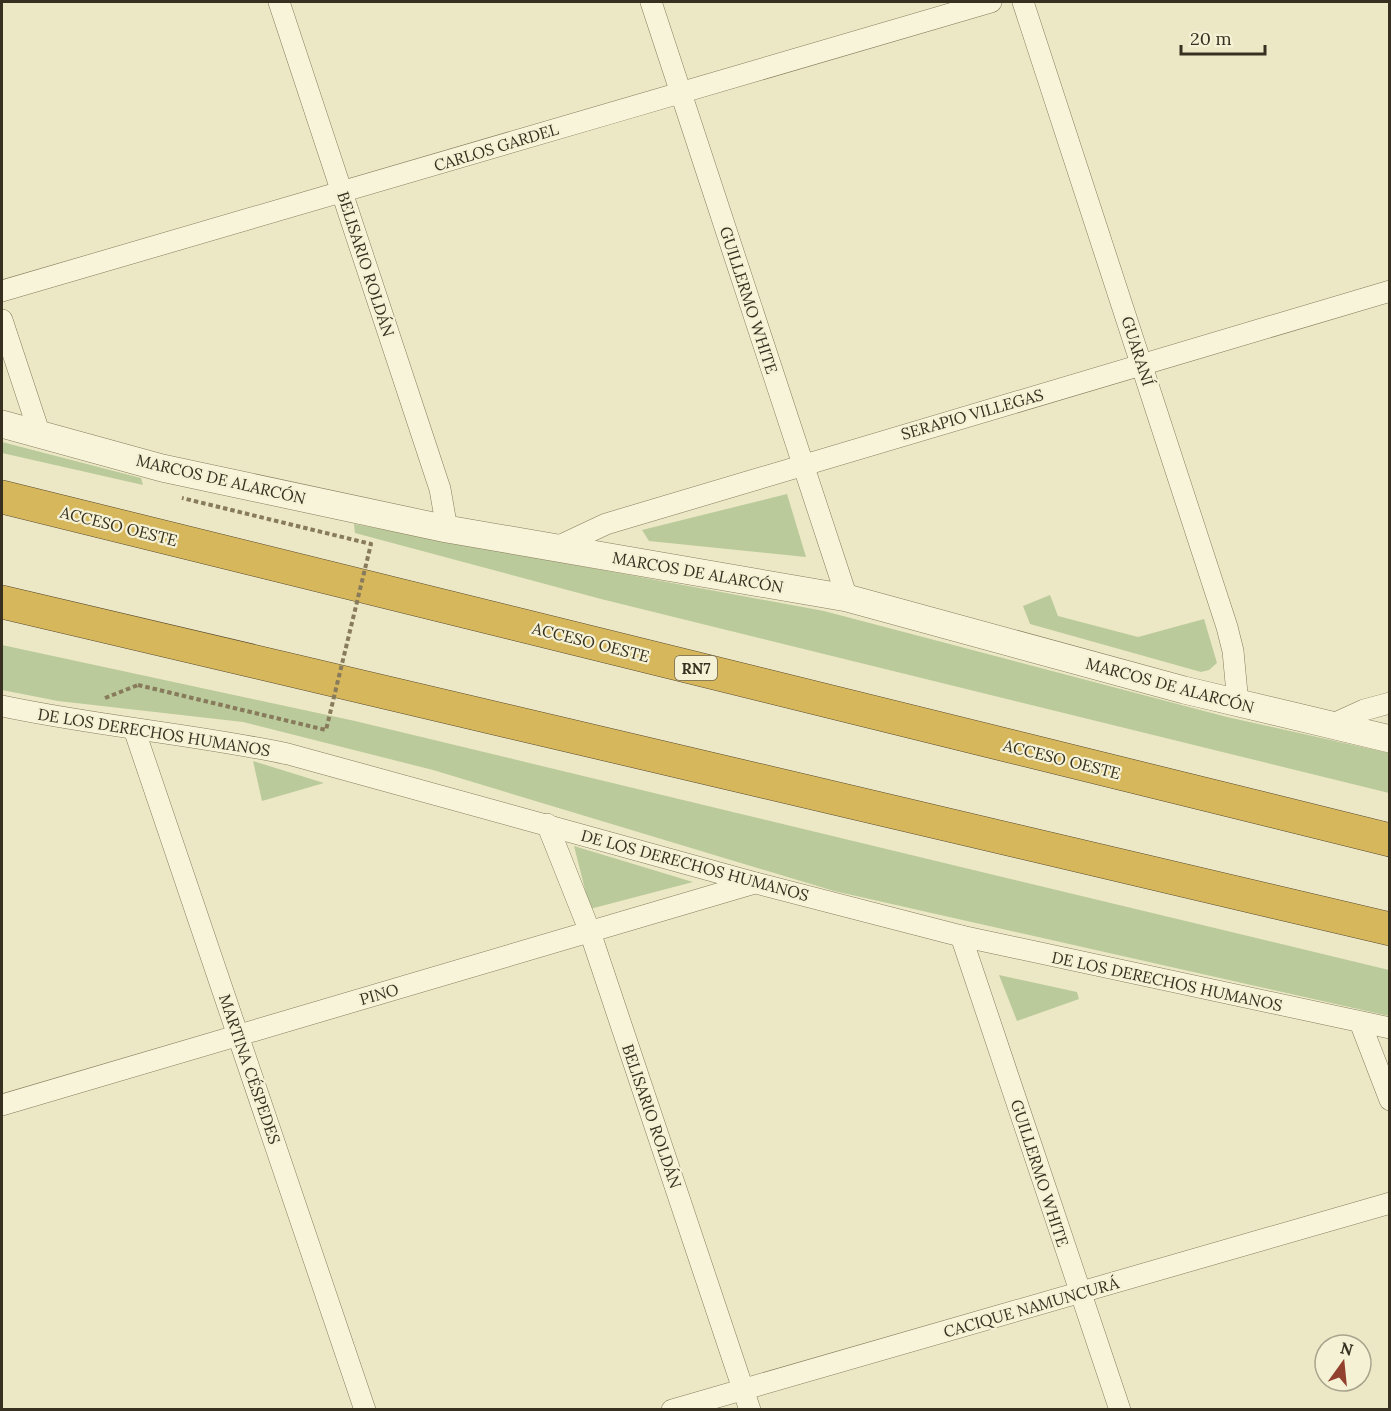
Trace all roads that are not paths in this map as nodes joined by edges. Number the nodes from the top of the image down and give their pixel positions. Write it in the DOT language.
graph roads {
  1 [pos="279,2"];
  2 [pos="651,2"];
  3 [pos="991,2"];
  4 [pos="1023,2"];
  5 [pos="680,91"];
  6 [pos="342,194"];
  7 [pos="2,291"];
  8 [pos="1389,291"];
  9 [pos="2,320"];
  10 [pos="1143,364"];
  11 [pos="2,423"];
  12 [pos="40,435"];
  13 [pos="803,464"];
  14 [pos="2,497"];
  15 [pos="447,529"];
  16 [pos="557,547"];
  17 [pos="847,598"];
  18 [pos="2,602"];
  19 [pos="1389,703"];
  20 [pos="1238,704"];
  21 [pos="2,706"];
  22 [pos="1331,725"];
  23 [pos="134,729"];
  24 [pos="1389,739"];
  25 [pos="547,824"];
  26 [pos="1389,840"];
  27 [pos="756,883"];
  28 [pos="1389,929"];
  29 [pos="590,932"];
  30 [pos="961,936"];
  31 [pos="1360,1022"];
  32 [pos="1389,1028"];
  33 [pos="239,1035"];
  34 [pos="1389,1100"];
  35 [pos="2,1105"];
  36 [pos="1389,1203"];
  37 [pos="1080,1293"];
  38 [pos="743,1388"];
  39 [pos="364,1410"];
  40 [pos="672,1410"];
  41 [pos="750,1410"];
  42 [pos="1120,1410"];
  1 -- 6 [label="street, BELISARIO ROLDÁN"];
  2 -- 5 [label="street, GUILLERMO WHITE"];
  3 -- 5 [label="street, CARLOS GARDEL"];
  4 -- 10 [label="street, GUARANÍ"];
  5 -- 6 [label="street, CARLOS GARDEL"];
  5 -- 13 [label="street, GUILLERMO WHITE"];
  6 -- 7 [label="street, CARLOS GARDEL"];
  6 -- 15 [label="street, BELISARIO ROLDÁN"];
  8 -- 10 [label="street, SERAPIO VILLEGAS"];
  9 -- 12 [label="street"];
  10 -- 13 [label="street, SERAPIO VILLEGAS"];
  10 -- 20 [label="street, GUARANÍ"];
  11 -- 12 [label="street, MARCOS DE ALARCÓN"];
  12 -- 15 [label="street, MARCOS DE ALARCÓN"];
  13 -- 16 [label="street, SERAPIO VILLEGAS"];
  13 -- 17 [label="street, GUILLERMO WHITE"];
  14 -- 26 [label="highway, ACCESO OESTE / RN7"];
  15 -- 16 [label="street, MARCOS DE ALARCÓN"];
  16 -- 17 [label="street, MARCOS DE ALARCÓN"];
  17 -- 20 [label="street, MARCOS DE ALARCÓN"];
  18 -- 28 [label="highway"];
  19 -- 22 [label="street"];
  20 -- 22 [label="street, MARCOS DE ALARCÓN"];
  21 -- 23 [label="street, DE LOS DERECHOS HUMANOS"];
  22 -- 24 [label="street, MARCOS DE ALARCÓN"];
  23 -- 25 [label="street, DE LOS DERECHOS HUMANOS"];
  23 -- 33 [label="street, MARTINA CÉSPEDES"];
  25 -- 27 [label="street, DE LOS DERECHOS HUMANOS"];
  25 -- 29 [label="street, BELISARIO ROLDÁN"];
  27 -- 29 [label="street, PINO"];
  27 -- 30 [label="street, DE LOS DERECHOS HUMANOS"];
  29 -- 33 [label="street, PINO"];
  29 -- 38 [label="street, BELISARIO ROLDÁN"];
  30 -- 31 [label="street, DE LOS DERECHOS HUMANOS"];
  30 -- 37 [label="street, GUILLERMO WHITE"];
  31 -- 32 [label="street, DE LOS DERECHOS HUMANOS"];
  31 -- 34 [label="street"];
  33 -- 35 [label="street, PINO"];
  33 -- 39 [label="street, MARTINA CÉSPEDES"];
  36 -- 37 [label="street, CACIQUE NAMUNCURÁ"];
  37 -- 38 [label="street, CACIQUE NAMUNCURÁ"];
  37 -- 42 [label="street, GUILLERMO WHITE"];
  38 -- 40 [label="street, CACIQUE NAMUNCURÁ"];
  38 -- 41 [label="street, BELISARIO ROLDÁN"];
}
